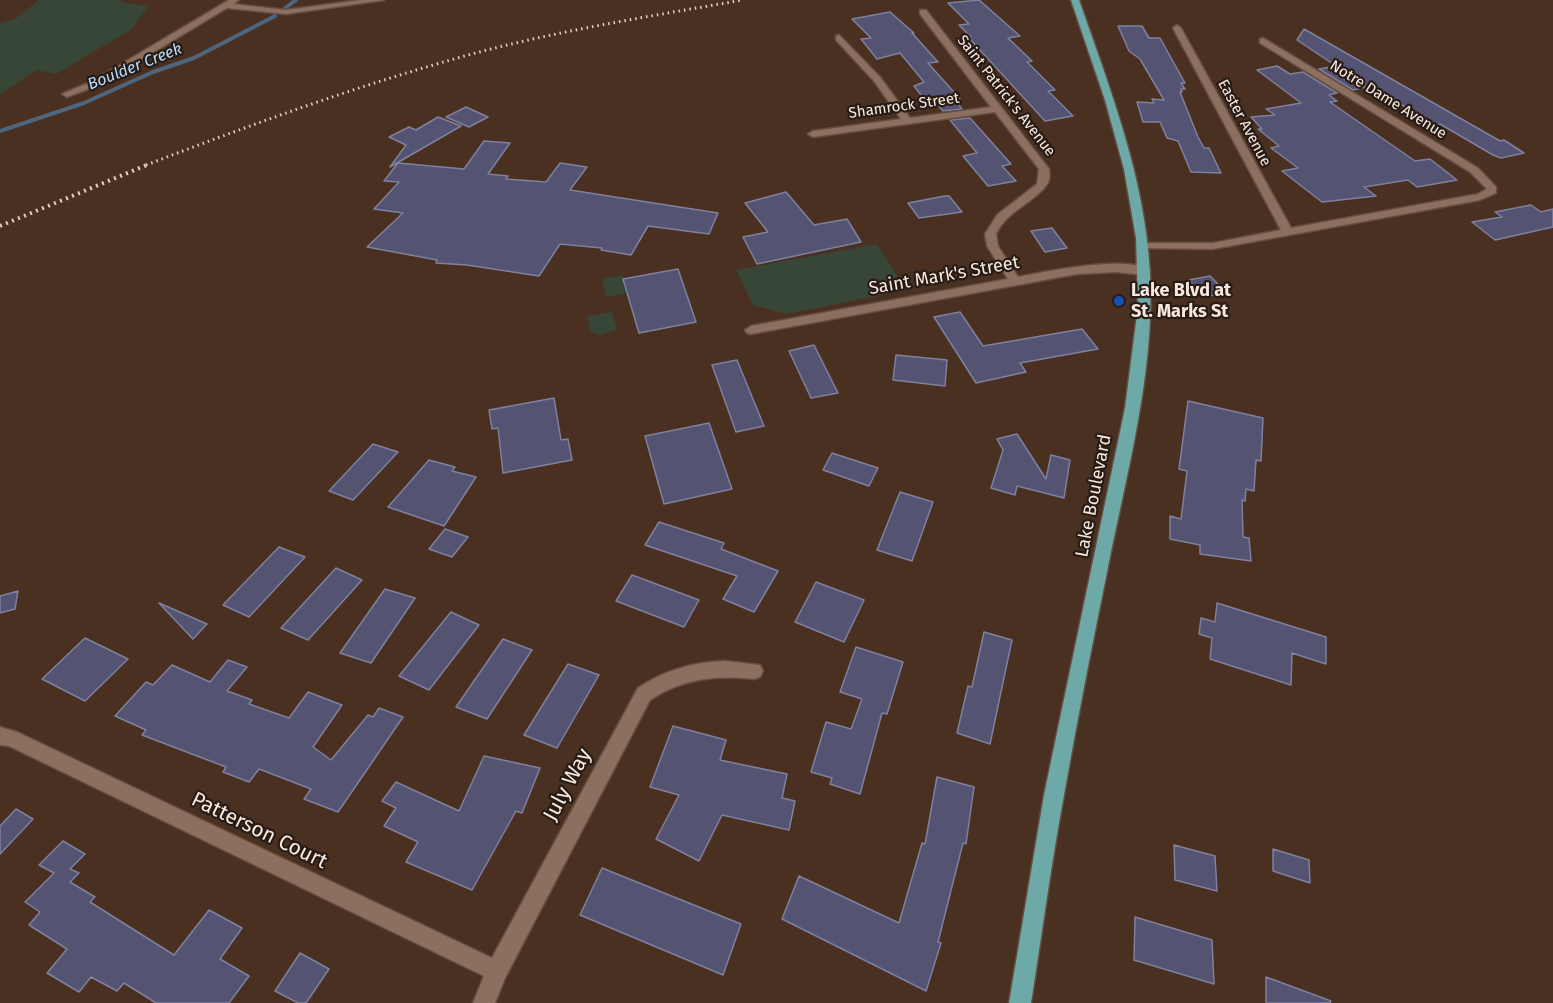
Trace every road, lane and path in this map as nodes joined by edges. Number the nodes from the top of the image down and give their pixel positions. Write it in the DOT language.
graph roads {
  1 [pos="235,0"];
  2 [pos="380,0"];
  3 [pos="1075,0"];
  4 [pos="226,6"];
  5 [pos="923,12"];
  6 [pos="1177,28"];
  7 [pos="839,38"];
  8 [pos="1263,41"];
  9 [pos="67,94"];
  10 [pos="999,109"];
  11 [pos="907,121"];
  12 [pos="813,134"];
  13 [pos="1287,231"];
  14 [pos="1142,246"];
  15 [pos="1144,271"];
  16 [pos="1015,281"];
  17 [pos="751,330"];
  18 [pos="754,671"];
  19 [pos="0,736"];
  20 [pos="497,971"];
  21 [pos="484,1003"];
  22 [pos="1020,1003"];
  1 -- 4 [label="street"];
  2 -- 4 [label="street"];
  3 -- 14 [label="main road, Lake Boulevard"];
  4 -- 9 [label="street"];
  5 -- 10 [label="street, Saint Patrick's Avenue"];
  6 -- 13 [label="street, Easter Avenue"];
  7 -- 11 [label="street"];
  8 -- 13 [label="street, Notre Dame Avenue"];
  10 -- 11 [label="street, Shamrock Street"];
  10 -- 16 [label="street, Saint Patrick's Avenue"];
  11 -- 12 [label="street, Shamrock Street"];
  13 -- 14 [label="street"];
  14 -- 15 [label="main road, Lake Boulevard"];
  15 -- 16 [label="street, Saint Mark's Street"];
  15 -- 22 [label="main road, Lake Boulevard"];
  16 -- 17 [label="street, Saint Mark's Street"];
  18 -- 20 [label="street, July Way"];
  19 -- 20 [label="street, Patterson Court"];
  20 -- 21 [label="street, July Way"];
}
